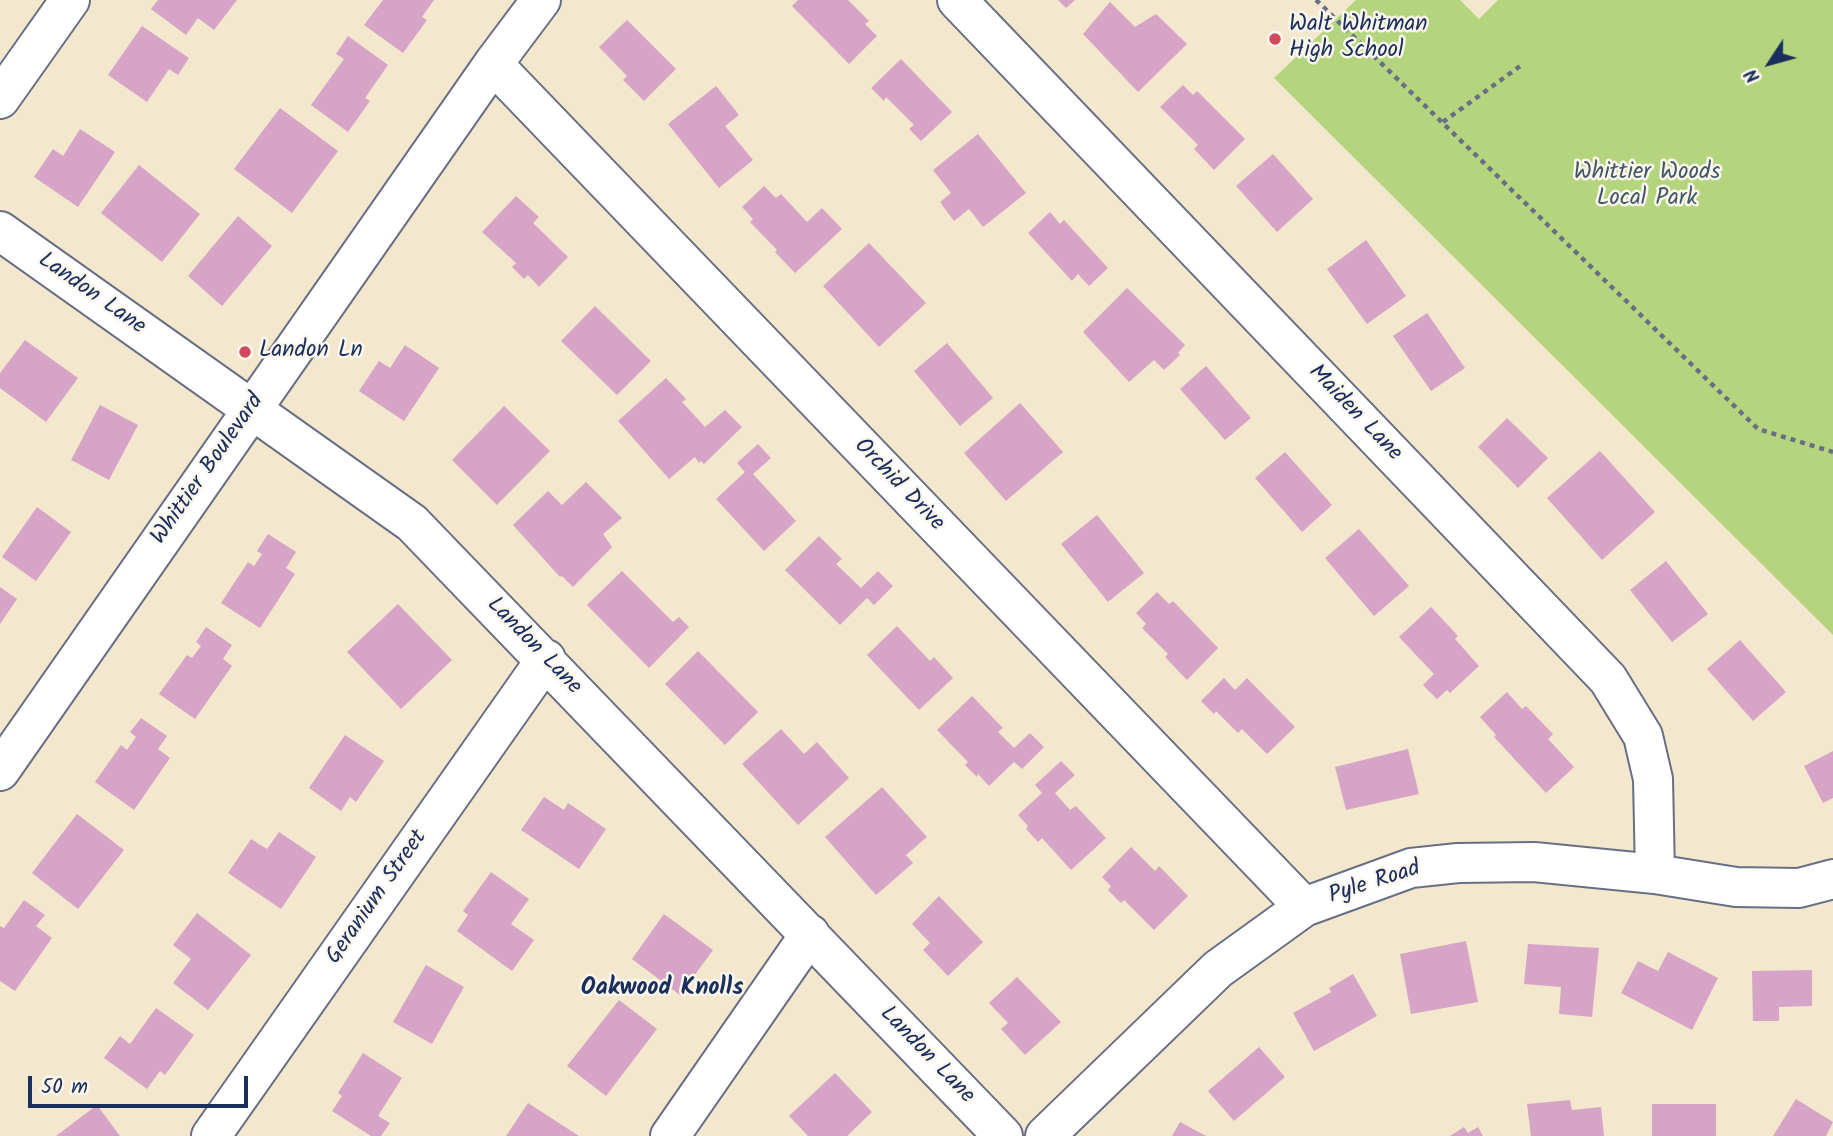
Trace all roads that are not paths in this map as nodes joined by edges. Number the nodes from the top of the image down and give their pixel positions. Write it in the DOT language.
graph roads {
  1 [pos="70,0"];
  2 [pos="541,0"];
  3 [pos="957,0"];
  4 [pos="493,64"];
  5 [pos="0,99"];
  6 [pos="0,231"];
  7 [pos="251,409"];
  8 [pos="546,659"];
  9 [pos="0,771"];
  10 [pos="1656,874"];
  11 [pos="1833,879"];
  12 [pos="1304,907"];
  13 [pos="810,934"];
  14 [pos="211,1136"];
  15 [pos="670,1136"];
  16 [pos="1003,1136"];
  17 [pos="1045,1136"];
  1 -- 5 [label="street"];
  2 -- 4 [label="street, Whittier Boulevard"];
  3 -- 10 [label="street, Maiden Lane"];
  4 -- 7 [label="street, Whittier Boulevard"];
  4 -- 12 [label="street, Orchid Drive"];
  6 -- 7 [label="street, Landon Lane"];
  7 -- 8 [label="street, Landon Lane"];
  7 -- 9 [label="street, Whittier Boulevard"];
  8 -- 13 [label="street, Landon Lane"];
  8 -- 14 [label="street, Geranium Street"];
  10 -- 11 [label="street, Pyle Road"];
  10 -- 12 [label="street, Pyle Road"];
  12 -- 17 [label="street, Pyle Road"];
  13 -- 15 [label="street"];
  13 -- 16 [label="street, Landon Lane"];
}
